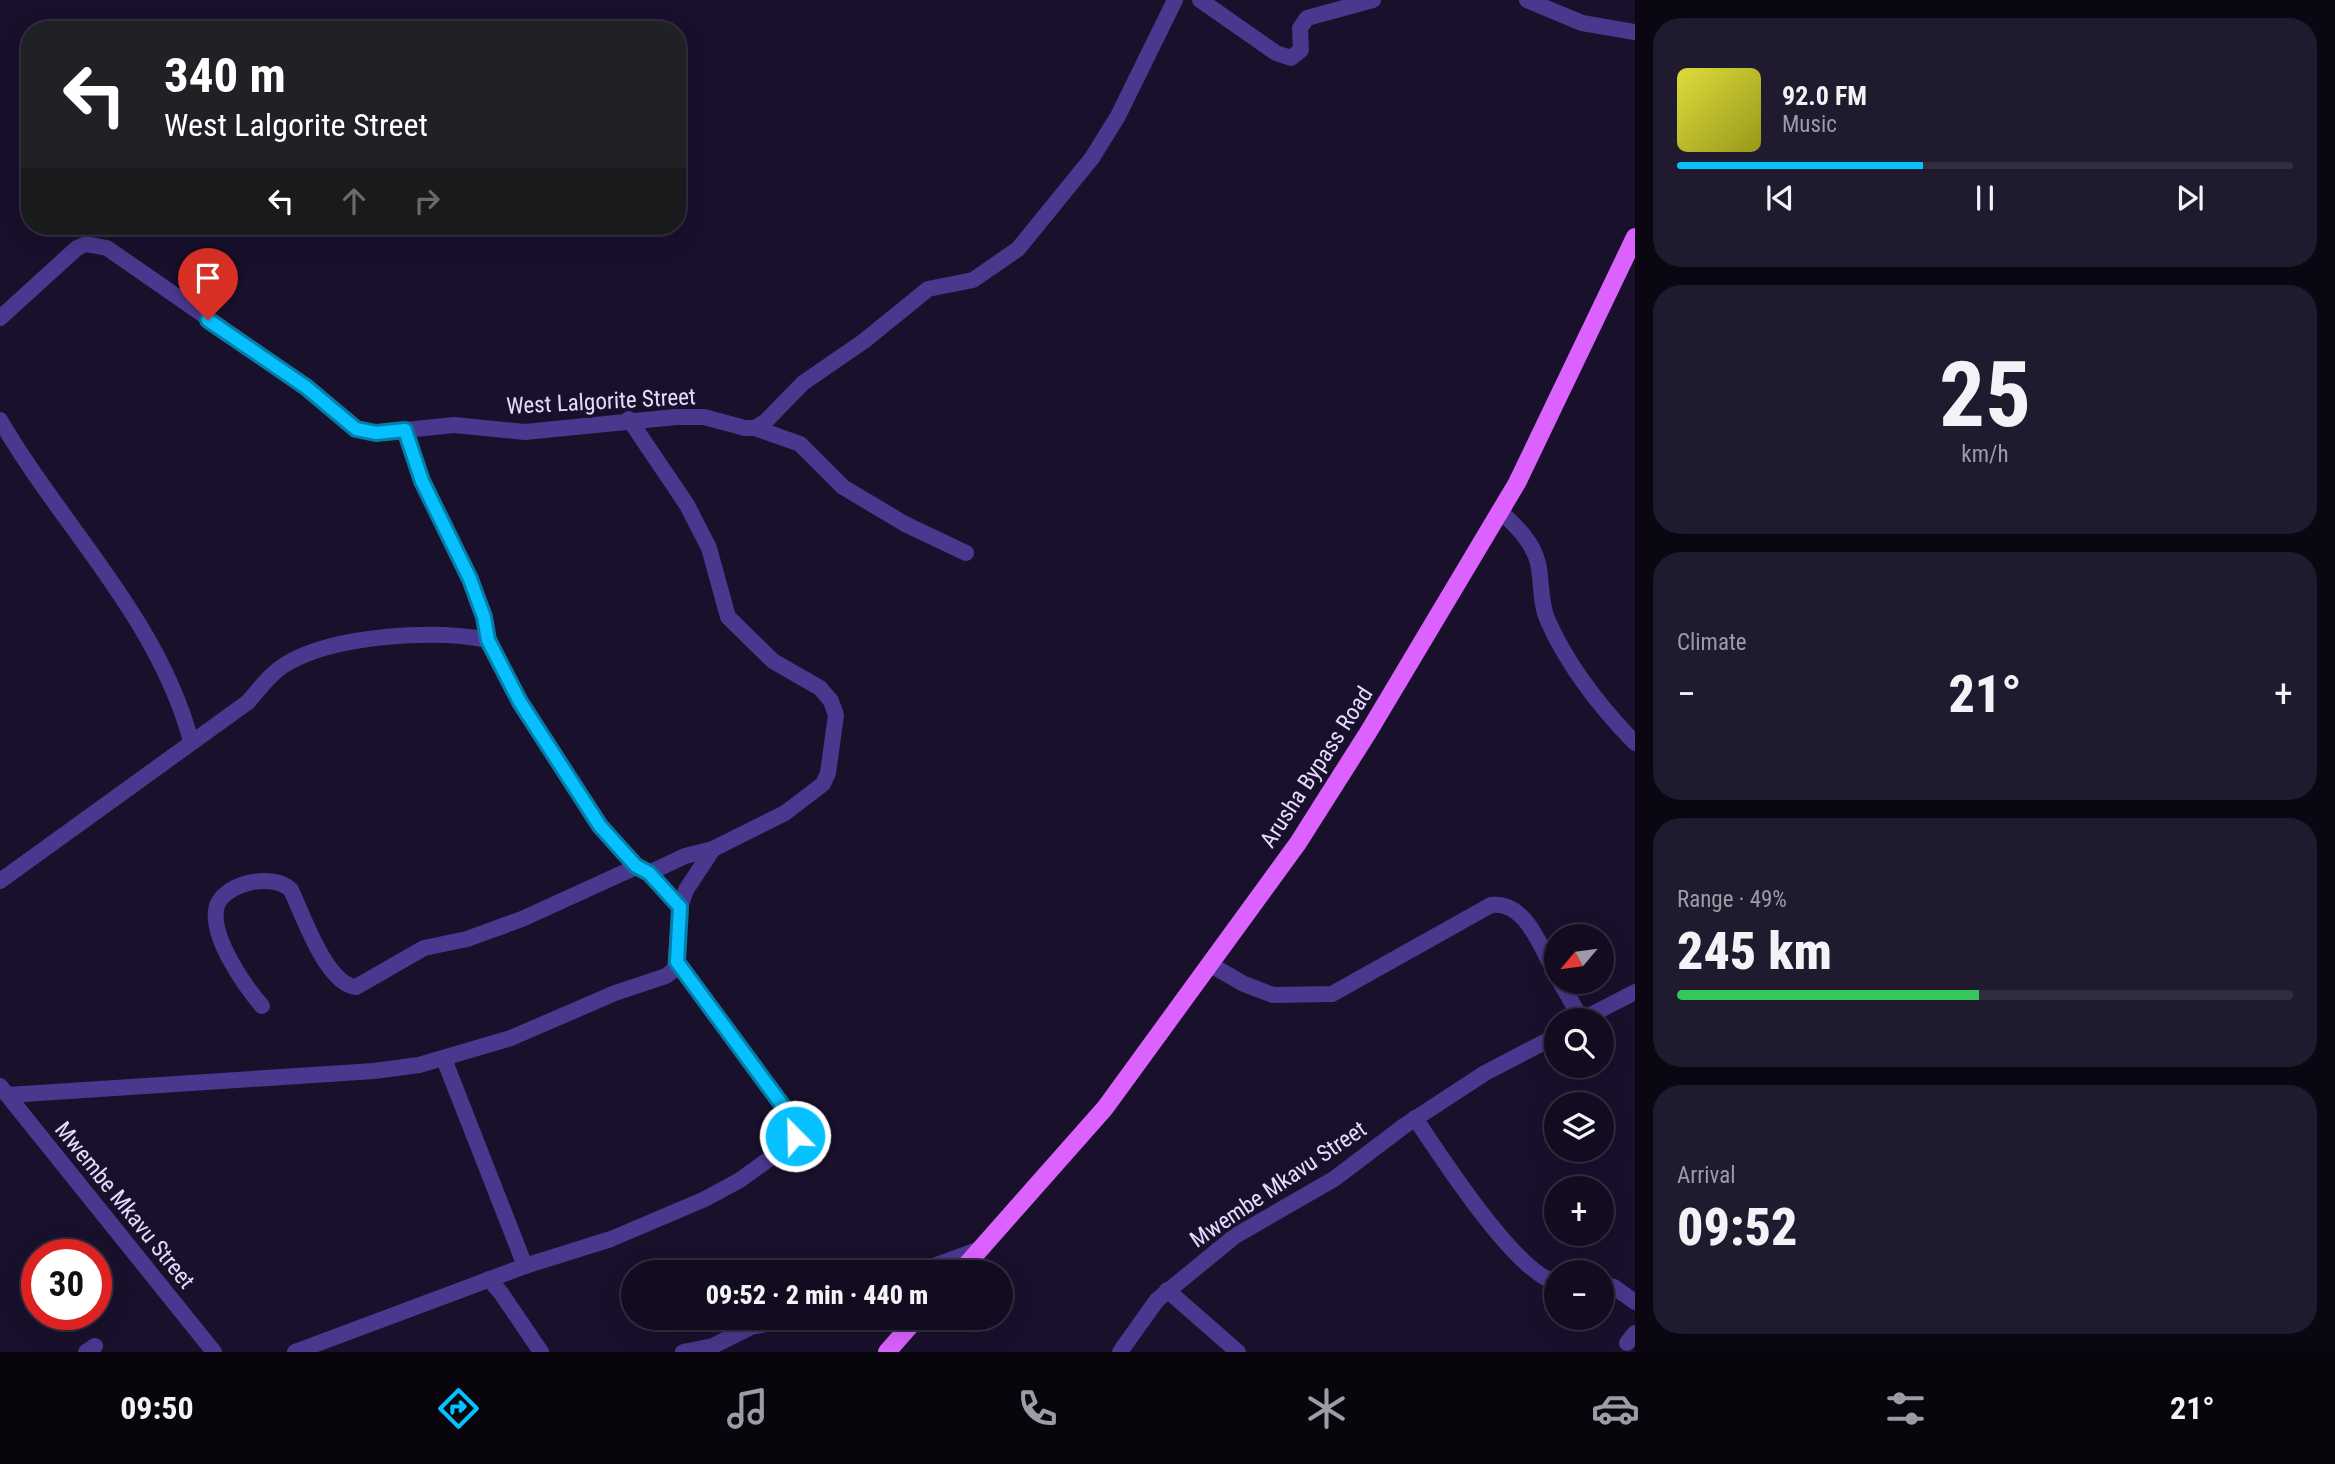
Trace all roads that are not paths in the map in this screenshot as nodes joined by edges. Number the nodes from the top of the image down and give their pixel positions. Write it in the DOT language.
graph roads {
  1 [pos="1174,0"];
  2 [pos="1200,0"];
  3 [pos="1373,0"];
  4 [pos="1527,0"];
  5 [pos="1635,32"];
  6 [pos="1635,237"];
  7 [pos="0,318"];
  8 [pos="629,419"];
  9 [pos="0,420"];
  10 [pos="755,428"];
  11 [pos="405,430"];
  12 [pos="1501,512"];
  13 [pos="966,553"];
  14 [pos="488,640"];
  15 [pos="191,741"];
  16 [pos="1635,743"];
  17 [pos="713,849"];
  18 [pos="642,870"];
  19 [pos="0,881"];
  20 [pos="680,907"];
  21 [pos="1544,953"];
  22 [pos="677,962"];
  23 [pos="1211,965"];
  24 [pos="1635,992"];
  25 [pos="262,1006"];
  26 [pos="1604,1008"];
  27 [pos="1544,1042"];
  28 [pos="444,1059"];
  29 [pos="4,1091"];
  30 [pos="1415,1118"];
  31 [pos="984,1248"];
  32 [pos="950,1260"];
  33 [pos="972,1260"];
  34 [pos="525,1266"];
  35 [pos="1544,1276"];
  36 [pos="489,1279"];
  37 [pos="1614,1287"];
  38 [pos="1167,1290"];
  39 [pos="1635,1302"];
  40 [pos="745,1330"];
  41 [pos="906,1330"];
  42 [pos="535,1350"];
  43 [pos="214,1352"];
  44 [pos="295,1352"];
  45 [pos="683,1352"];
  46 [pos="887,1352"];
  47 [pos="1120,1352"];
  48 [pos="1238,1352"];
  1 -- 10 [label="street"];
  2 -- 3 [label="street"];
  4 -- 5 [label="street"];
  6 -- 12 [label="main road, Arusha Bypass Road"];
  7 -- 11 [label="street, West Lalgorite Street"];
  8 -- 10 [label="street, West Lalgorite Street"];
  8 -- 11 [label="street, West Lalgorite Street"];
  8 -- 17 [label="street"];
  9 -- 15 [label="street"];
  10 -- 13 [label="street, West Lalgorite Street"];
  11 -- 14 [label="street"];
  12 -- 16 [label="street"];
  12 -- 23 [label="main road, Arusha Bypass Road"];
  14 -- 15 [label="street"];
  14 -- 18 [label="street"];
  15 -- 19 [label="street"];
  17 -- 18 [label="street"];
  17 -- 20 [label="street"];
  18 -- 20 [label="street"];
  18 -- 25 [label="street"];
  20 -- 22 [label="street"];
  21 -- 23 [label="street"];
  22 -- 28 [label="street"];
  22 -- 34 [label="street"];
  23 -- 31 [label="main road, Arusha Bypass Road"];
  24 -- 26 [label="street"];
  27 -- 30 [label="street, Mwembe Mkavu Street"];
  28 -- 29 [label="street"];
  28 -- 34 [label="street"];
  29 -- 43 [label="street, Mwembe Mkavu Street"];
  30 -- 35 [label="street"];
  30 -- 38 [label="street, Mwembe Mkavu Street"];
  31 -- 32 [label="street"];
  31 -- 33 [label="main road, Arusha Bypass Road"];
  34 -- 36 [label="street"];
  36 -- 42 [label="street"];
  36 -- 44 [label="street"];
  37 -- 39 [label="street"];
  38 -- 47 [label="street, Mwembe Mkavu Street"];
  38 -- 48 [label="street"];
  40 -- 45 [label="street"];
  41 -- 46 [label="main road"];
}
